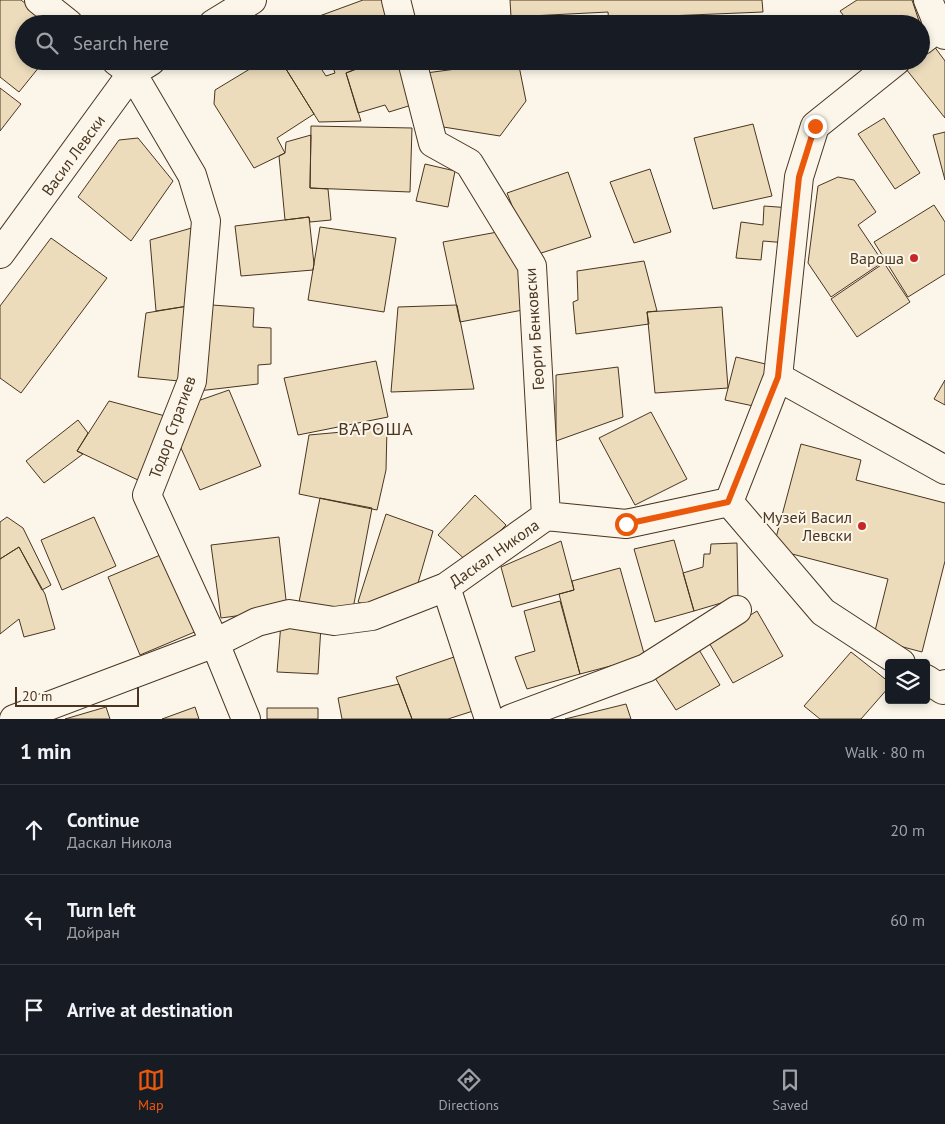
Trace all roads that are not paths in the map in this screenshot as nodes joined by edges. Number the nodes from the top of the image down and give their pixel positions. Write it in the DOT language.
graph roads {
  1 [pos="40,0"];
  2 [pos="252,0"];
  3 [pos="396,0"];
  4 [pos="928,0"];
  5 [pos="58,15"];
  6 [pos="228,15"];
  7 [pos="400,15"];
  8 [pos="935,34"];
  9 [pos="129,70"];
  10 [pos="136,70"];
  11 [pos="414,70"];
  12 [pos="885,70"];
  13 [pos="0,254"];
  14 [pos="778,377"];
  15 [pos="945,470"];
  16 [pos="728,502"];
  17 [pos="546,516"];
  18 [pos="446,587"];
  19 [pos="736,610"];
  20 [pos="215,643"];
  21 [pos="895,659"];
  22 [pos="14,719"];
  23 [pos="246,719"];
  24 [pos="490,719"];
  25 [pos="510,719"];
  1 -- 5 [label="street"];
  2 -- 6 [label="street"];
  3 -- 7 [label="street"];
  4 -- 8 [label="street"];
  9 -- 13 [label="street, Васил Левски"];
  10 -- 20 [label="street, Тодор Стратиев"];
  11 -- 17 [label="street, Георги Бенковски"];
  12 -- 14 [label="street"];
  14 -- 15 [label="street"];
  14 -- 16 [label="street"];
  16 -- 17 [label="street, Даскал Никола"];
  16 -- 21 [label="street"];
  17 -- 18 [label="street, Даскал Никола"];
  18 -- 20 [label="street, Даскал Никола"];
  18 -- 24 [label="street"];
  19 -- 25 [label="street"];
  20 -- 22 [label="street, Даскал Никола"];
  20 -- 23 [label="street, Тодор Стратиев"];
}
